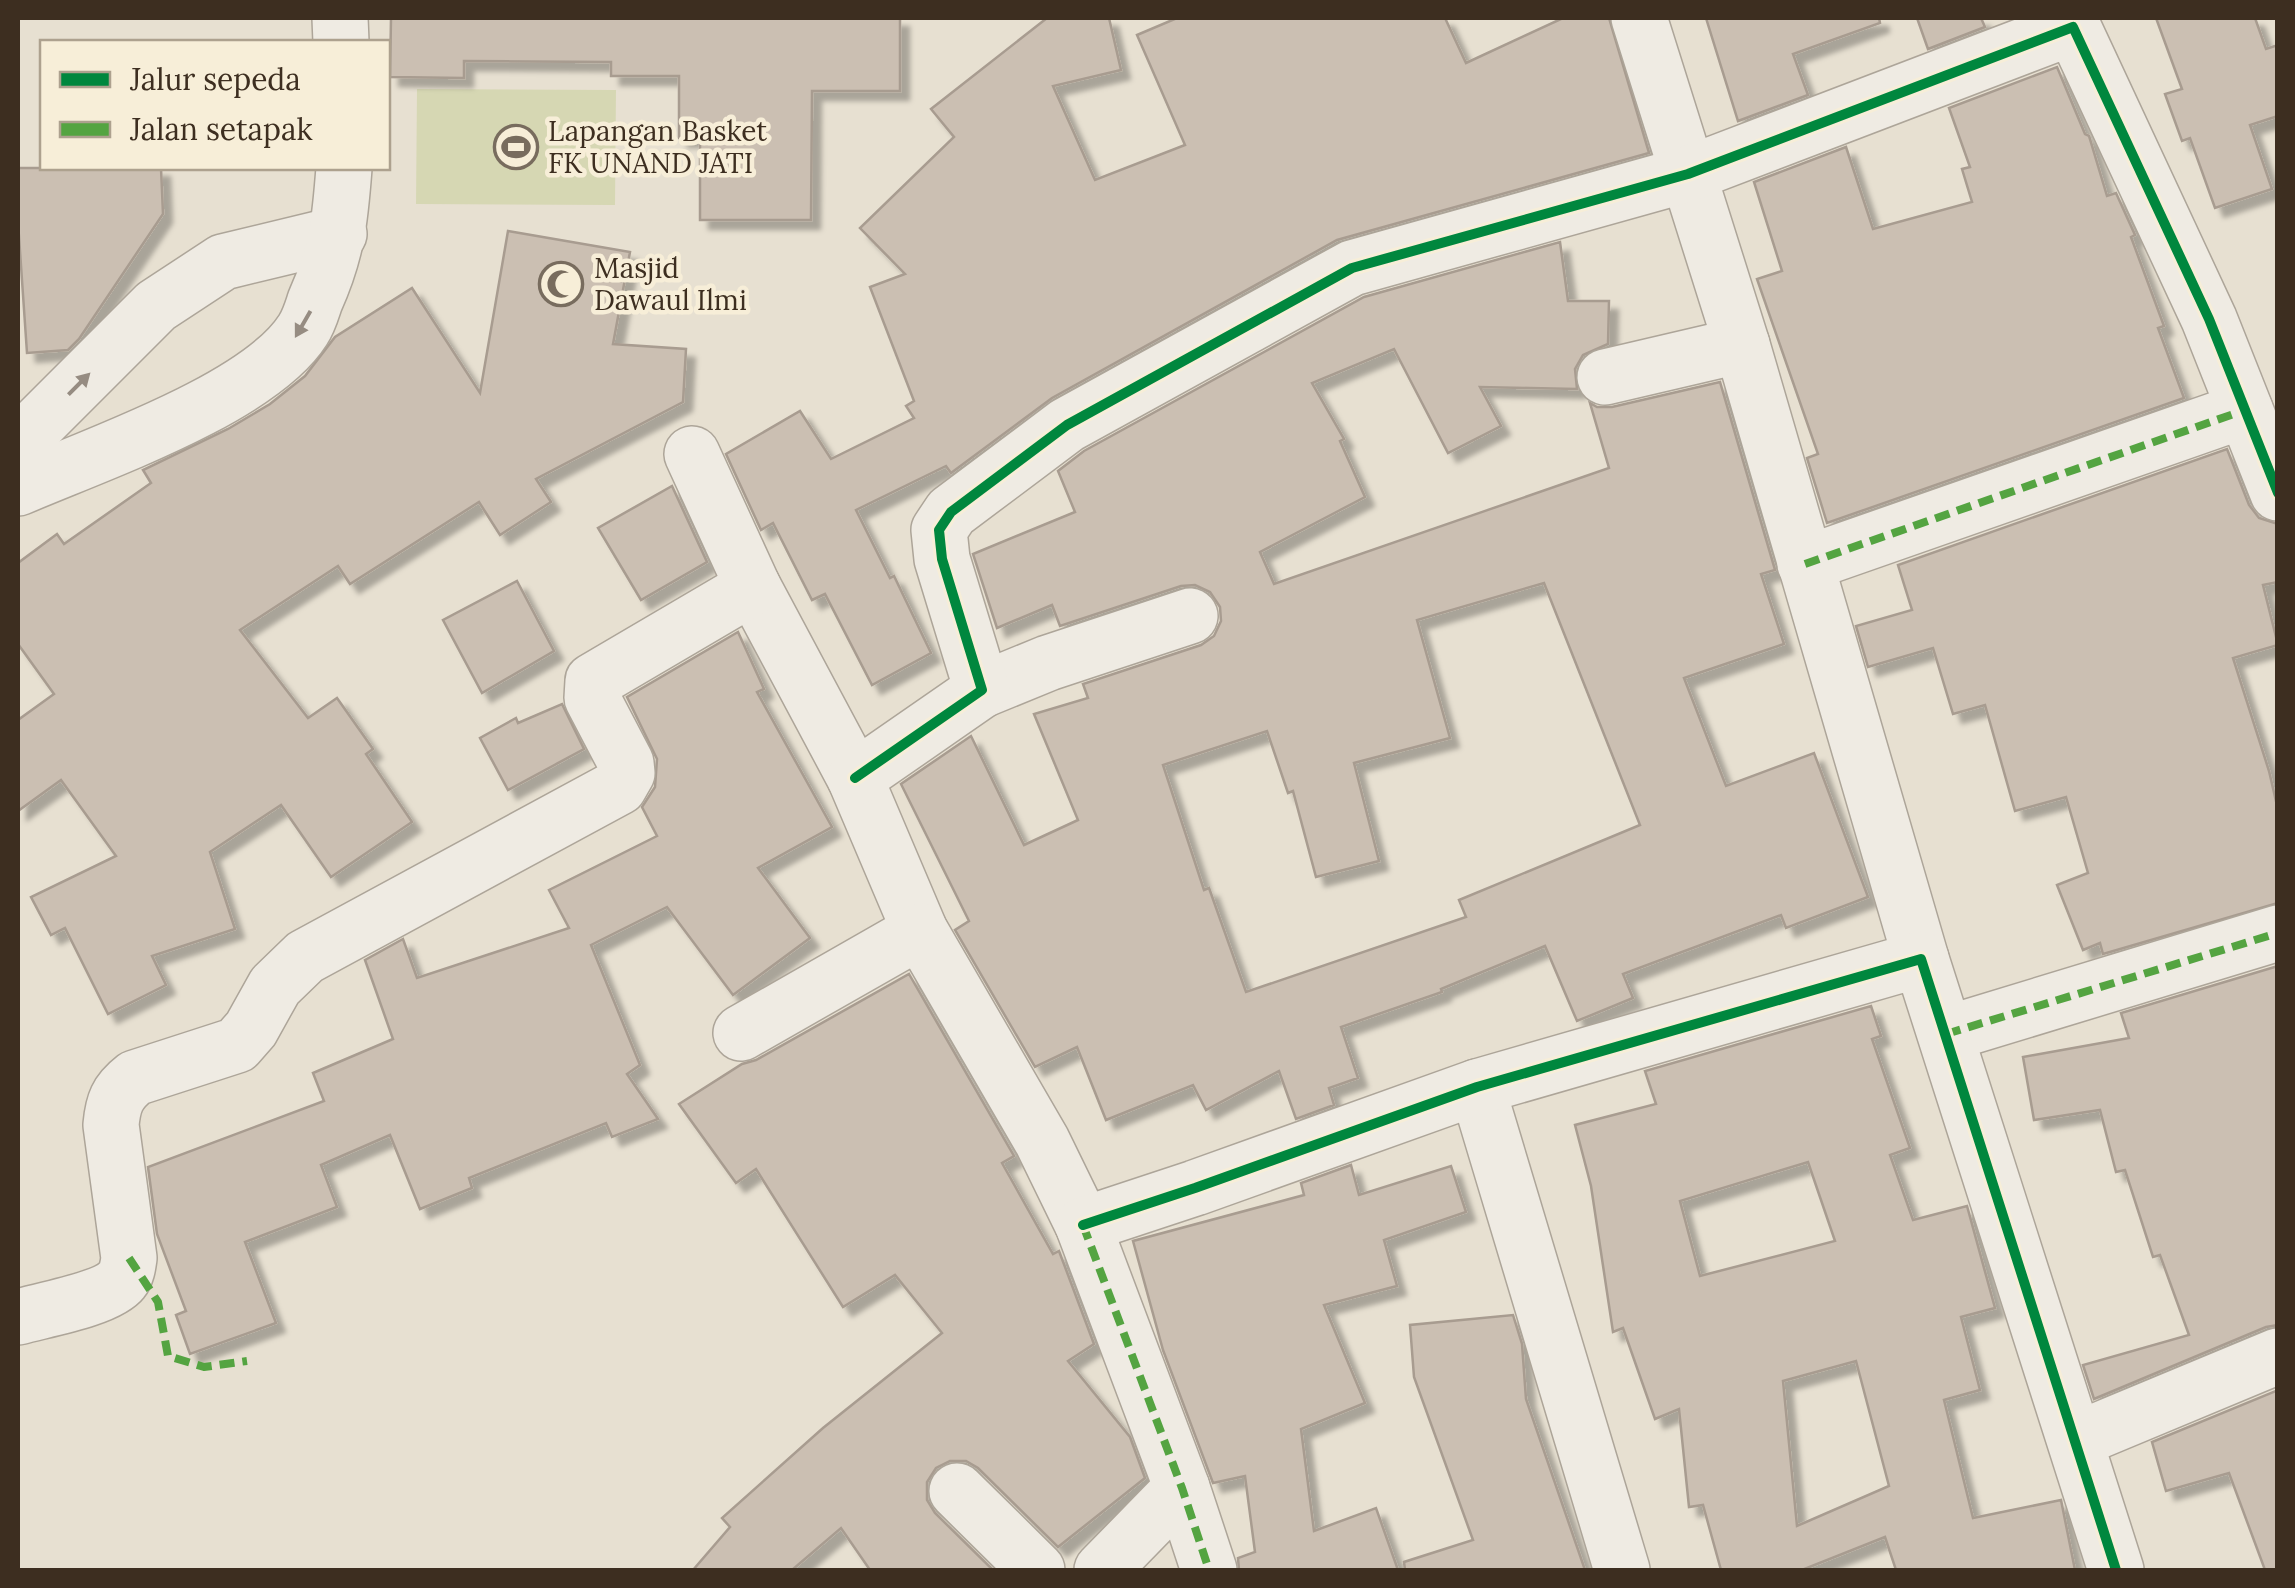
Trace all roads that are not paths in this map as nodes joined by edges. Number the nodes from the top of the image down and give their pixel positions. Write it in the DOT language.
graph roads {
  1 [pos="1639,18"];
  2 [pos="2072,22"];
  3 [pos="344,170"];
  4 [pos="1688,174"];
  5 [pos="339,234"];
  6 [pos="1742,345"];
  7 [pos="1605,377"];
  8 [pos="2245,410"];
  9 [pos="692,454"];
  10 [pos="18,459"];
  11 [pos="18,488"];
  12 [pos="2278,493"];
  13 [pos="1805,564"];
  14 [pos="754,587"];
  15 [pos="1190,616"];
  16 [pos="982,690"];
  17 [pos="855,778"];
  18 [pos="920,932"];
  19 [pos="2278,933"];
  20 [pos="1921,958"];
  21 [pos="740,1033"];
  22 [pos="1946,1034"];
  23 [pos="1477,1087"];
  24 [pos="1083,1225"];
  25 [pos="18,1317"];
  26 [pos="2278,1356"];
  27 [pos="2076,1440"];
  28 [pos="1182,1488"];
  29 [pos="958,1491"];
  30 [pos="1037,1570"];
  31 [pos="1102,1570"];
  32 [pos="1209,1570"];
  33 [pos="1622,1570"];
  34 [pos="2116,1570"];
  1 -- 4 [label="street"];
  2 -- 4 [label="street"];
  2 -- 8 [label="street"];
  3 -- 5 [label="street"];
  4 -- 6 [label="street"];
  4 -- 16 [label="street"];
  10 -- 5 [label="street, one-way"];
  5 -- 11 [label="street, one-way"];
  6 -- 7 [label="street"];
  6 -- 13 [label="street"];
  8 -- 12 [label="street"];
  8 -- 13 [label="street"];
  9 -- 14 [label="street"];
  13 -- 20 [label="street"];
  14 -- 17 [label="street"];
  14 -- 25 [label="street"];
  15 -- 16 [label="street"];
  16 -- 17 [label="street"];
  17 -- 18 [label="street"];
  18 -- 21 [label="street"];
  18 -- 24 [label="street"];
  19 -- 22 [label="street"];
  20 -- 22 [label="street"];
  20 -- 23 [label="street"];
  22 -- 27 [label="street"];
  23 -- 24 [label="street"];
  23 -- 33 [label="street"];
  24 -- 28 [label="street"];
  26 -- 27 [label="street"];
  27 -- 34 [label="street"];
  28 -- 31 [label="street"];
  28 -- 32 [label="street"];
  29 -- 30 [label="street"];
}
